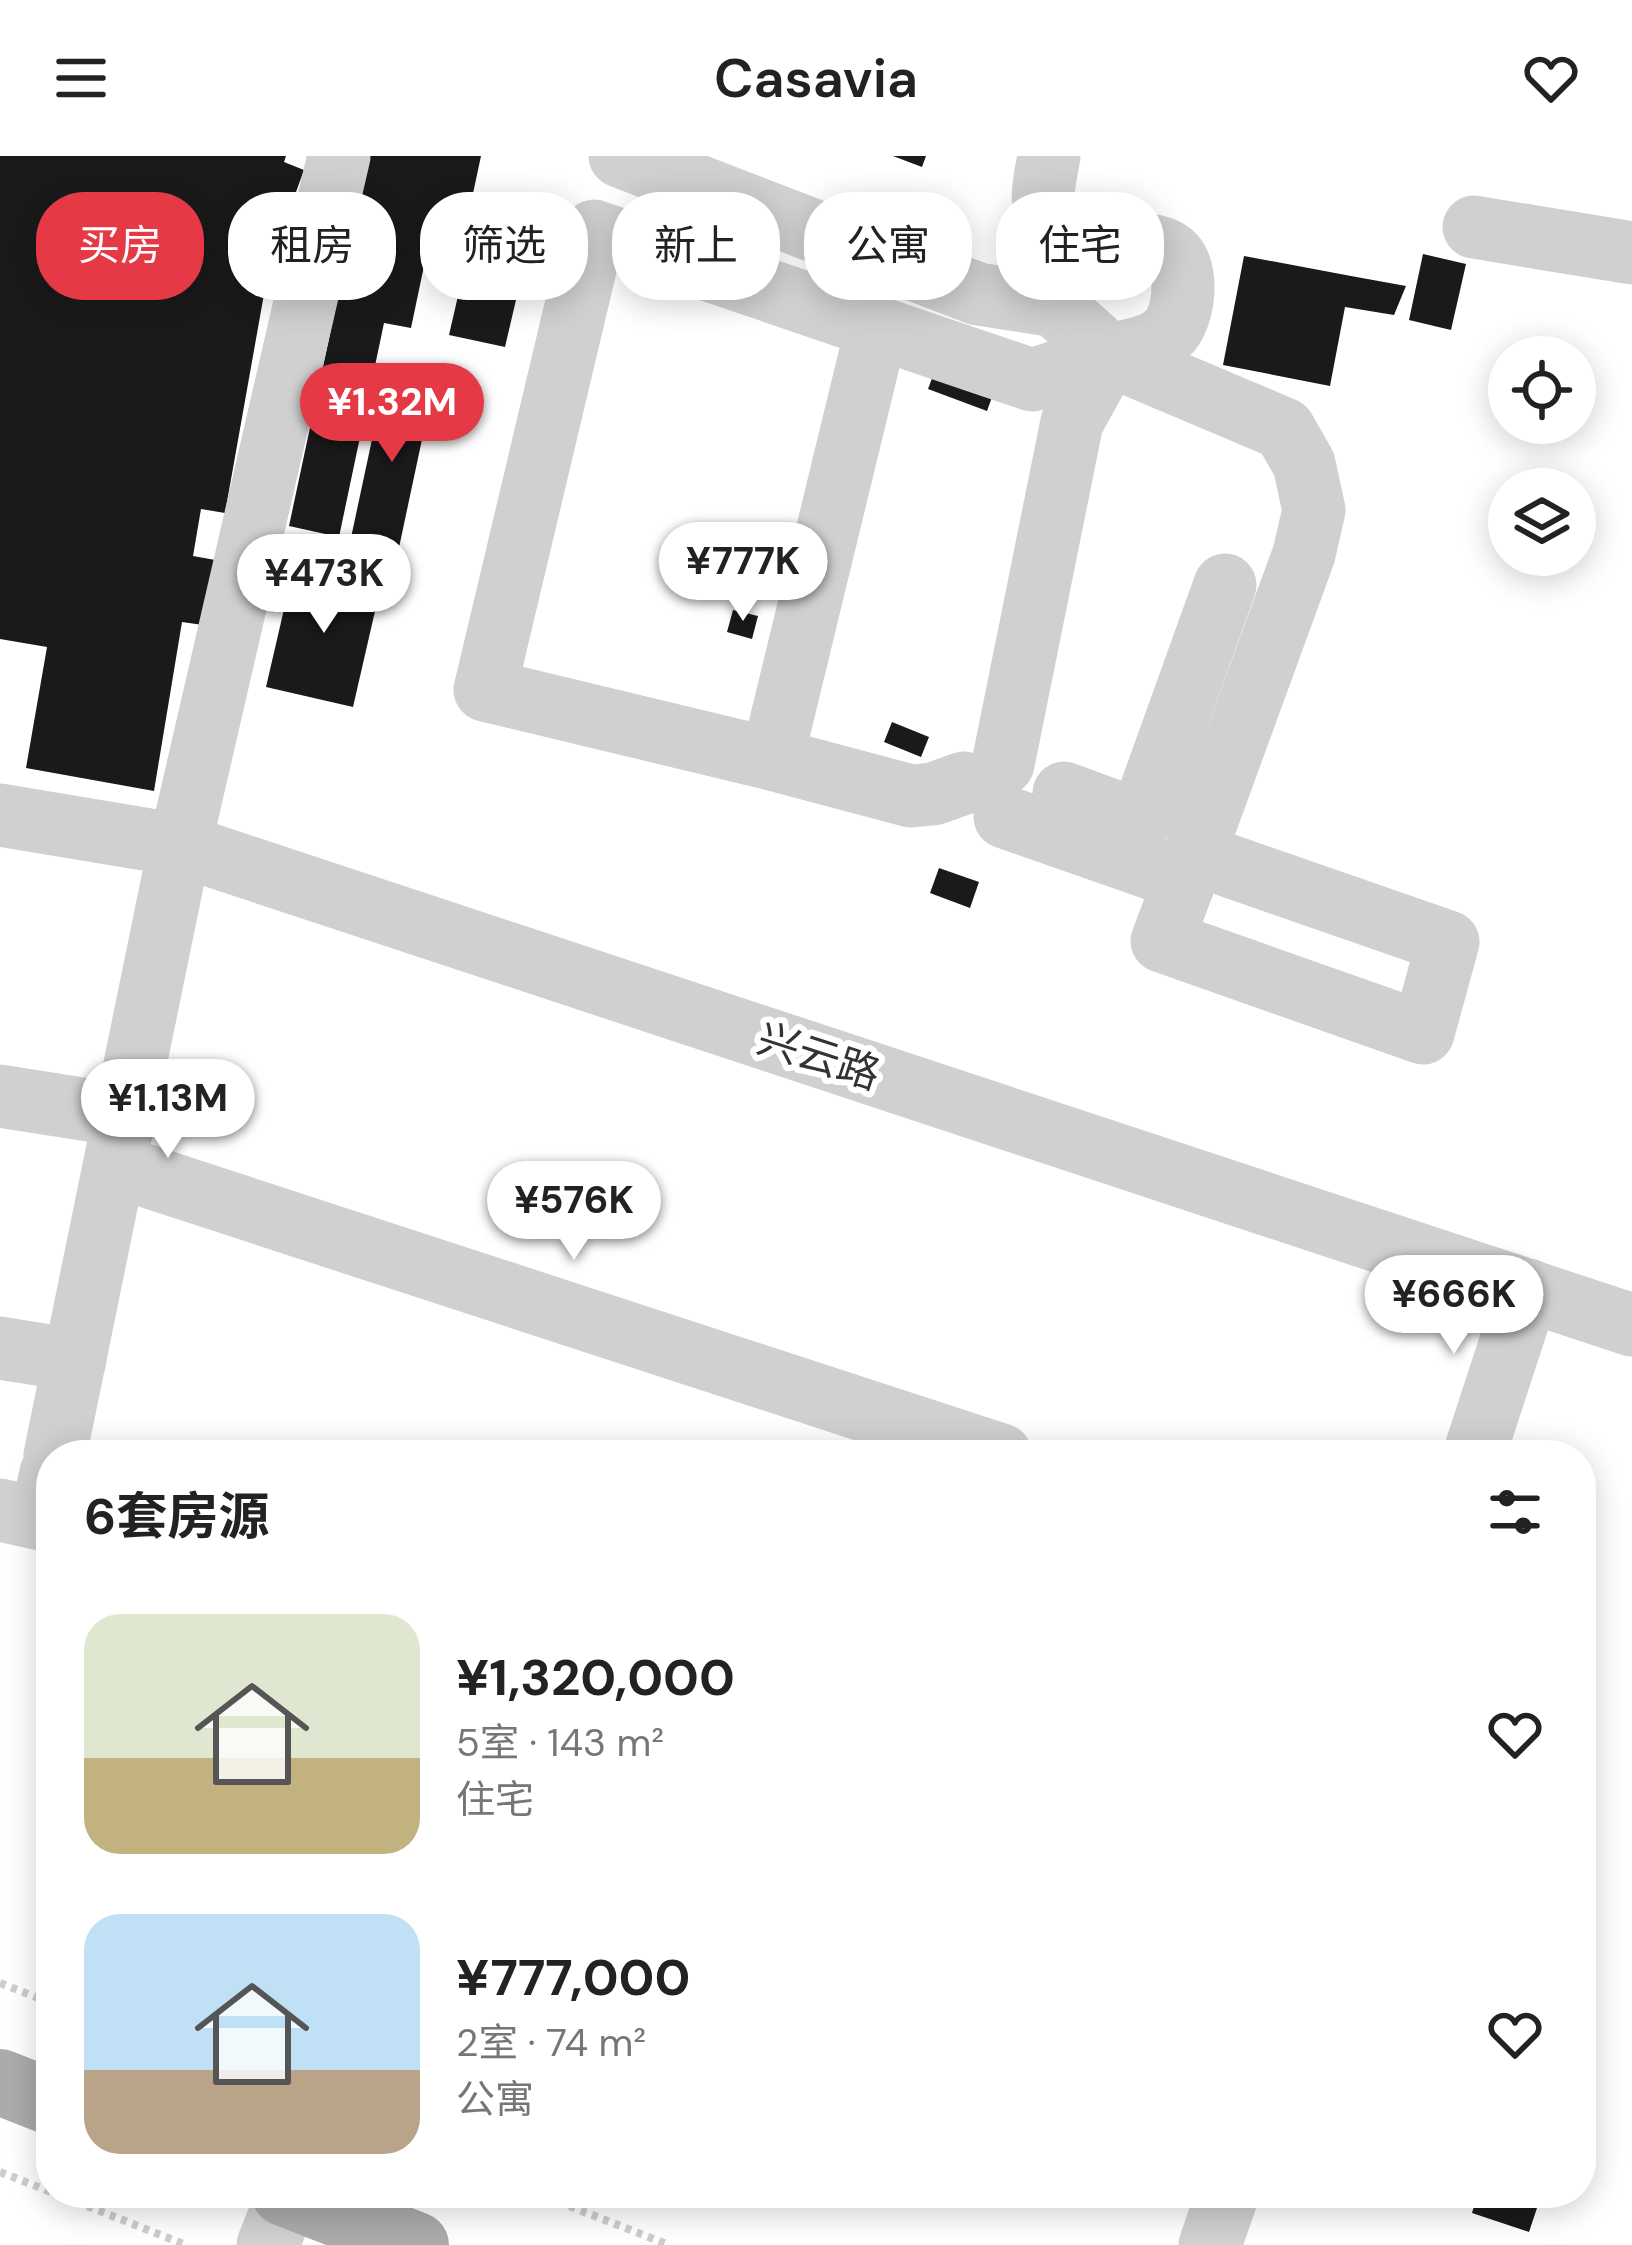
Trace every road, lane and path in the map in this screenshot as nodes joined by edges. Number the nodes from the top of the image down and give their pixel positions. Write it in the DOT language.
graph roads {
  1 [pos="340,156"];
  2 [pos="620,156"];
  3 [pos="1049,156"];
  4 [pos="1474,227"];
  5 [pos="1632,253"];
  6 [pos="877,327"];
  7 [pos="1109,355"];
  8 [pos="1225,586"];
  9 [pos="772,759"];
  10 [pos="998,785"];
  11 [pos="0,815"];
  12 [pos="180,845"];
  13 [pos="0,1096"];
  14 [pos="121,1141"];
  15 [pos="1528,1290"];
  16 [pos="1632,1324"];
  17 [pos="0,1348"];
  18 [pos="75,1360"];
  19 [pos="58,1440"];
  20 [pos="959,1440"];
  21 [pos="1479,1440"];
  22 [pos="0,1510"];
  23 [pos="36,1518"];
  24 [pos="0,1983"];
  25 [pos="36,1997"];
  26 [pos="0,2082"];
  27 [pos="36,2096"];
  28 [pos="0,2172"];
  29 [pos="36,2186"];
  30 [pos="92,2208"];
  31 [pos="281,2208"];
  32 [pos="322,2208"];
  33 [pos="574,2208"];
  34 [pos="1223,2208"];
  35 [pos="186,2245"];
  36 [pos="268,2245"];
  37 [pos="416,2245"];
  38 [pos="669,2245"];
  39 [pos="1210,2245"];
  1 -- 12 [label="street"];
  2 -- 7 [label="street"];
  3 -- 7 [label="street"];
  4 -- 5 [label="street"];
  6 -- 7 [label="street"];
  6 -- 9 [label="street"];
  6 -- 9 [label="street"];
  7 -- 10 [label="street"];
  7 -- 10 [label="street"];
  8 -- 10 [label="street"];
  9 -- 10 [label="street"];
  11 -- 12 [label="street, 兴云路"];
  12 -- 14 [label="street"];
  12 -- 15 [label="street, 兴云路"];
  13 -- 14 [label="street"];
  14 -- 18 [label="street"];
  14 -- 20 [label="street"];
  15 -- 16 [label="street, 兴云路"];
  15 -- 21 [label="street"];
  17 -- 18 [label="street"];
  18 -- 19 [label="street"];
  22 -- 23 [label="street"];
  24 -- 25 [label="path"];
  26 -- 27 [label="main road"];
  28 -- 29 [label="path"];
  30 -- 35 [label="path"];
  31 -- 36 [label="street"];
  32 -- 37 [label="main road"];
  33 -- 38 [label="path"];
  34 -- 39 [label="street"];
}
